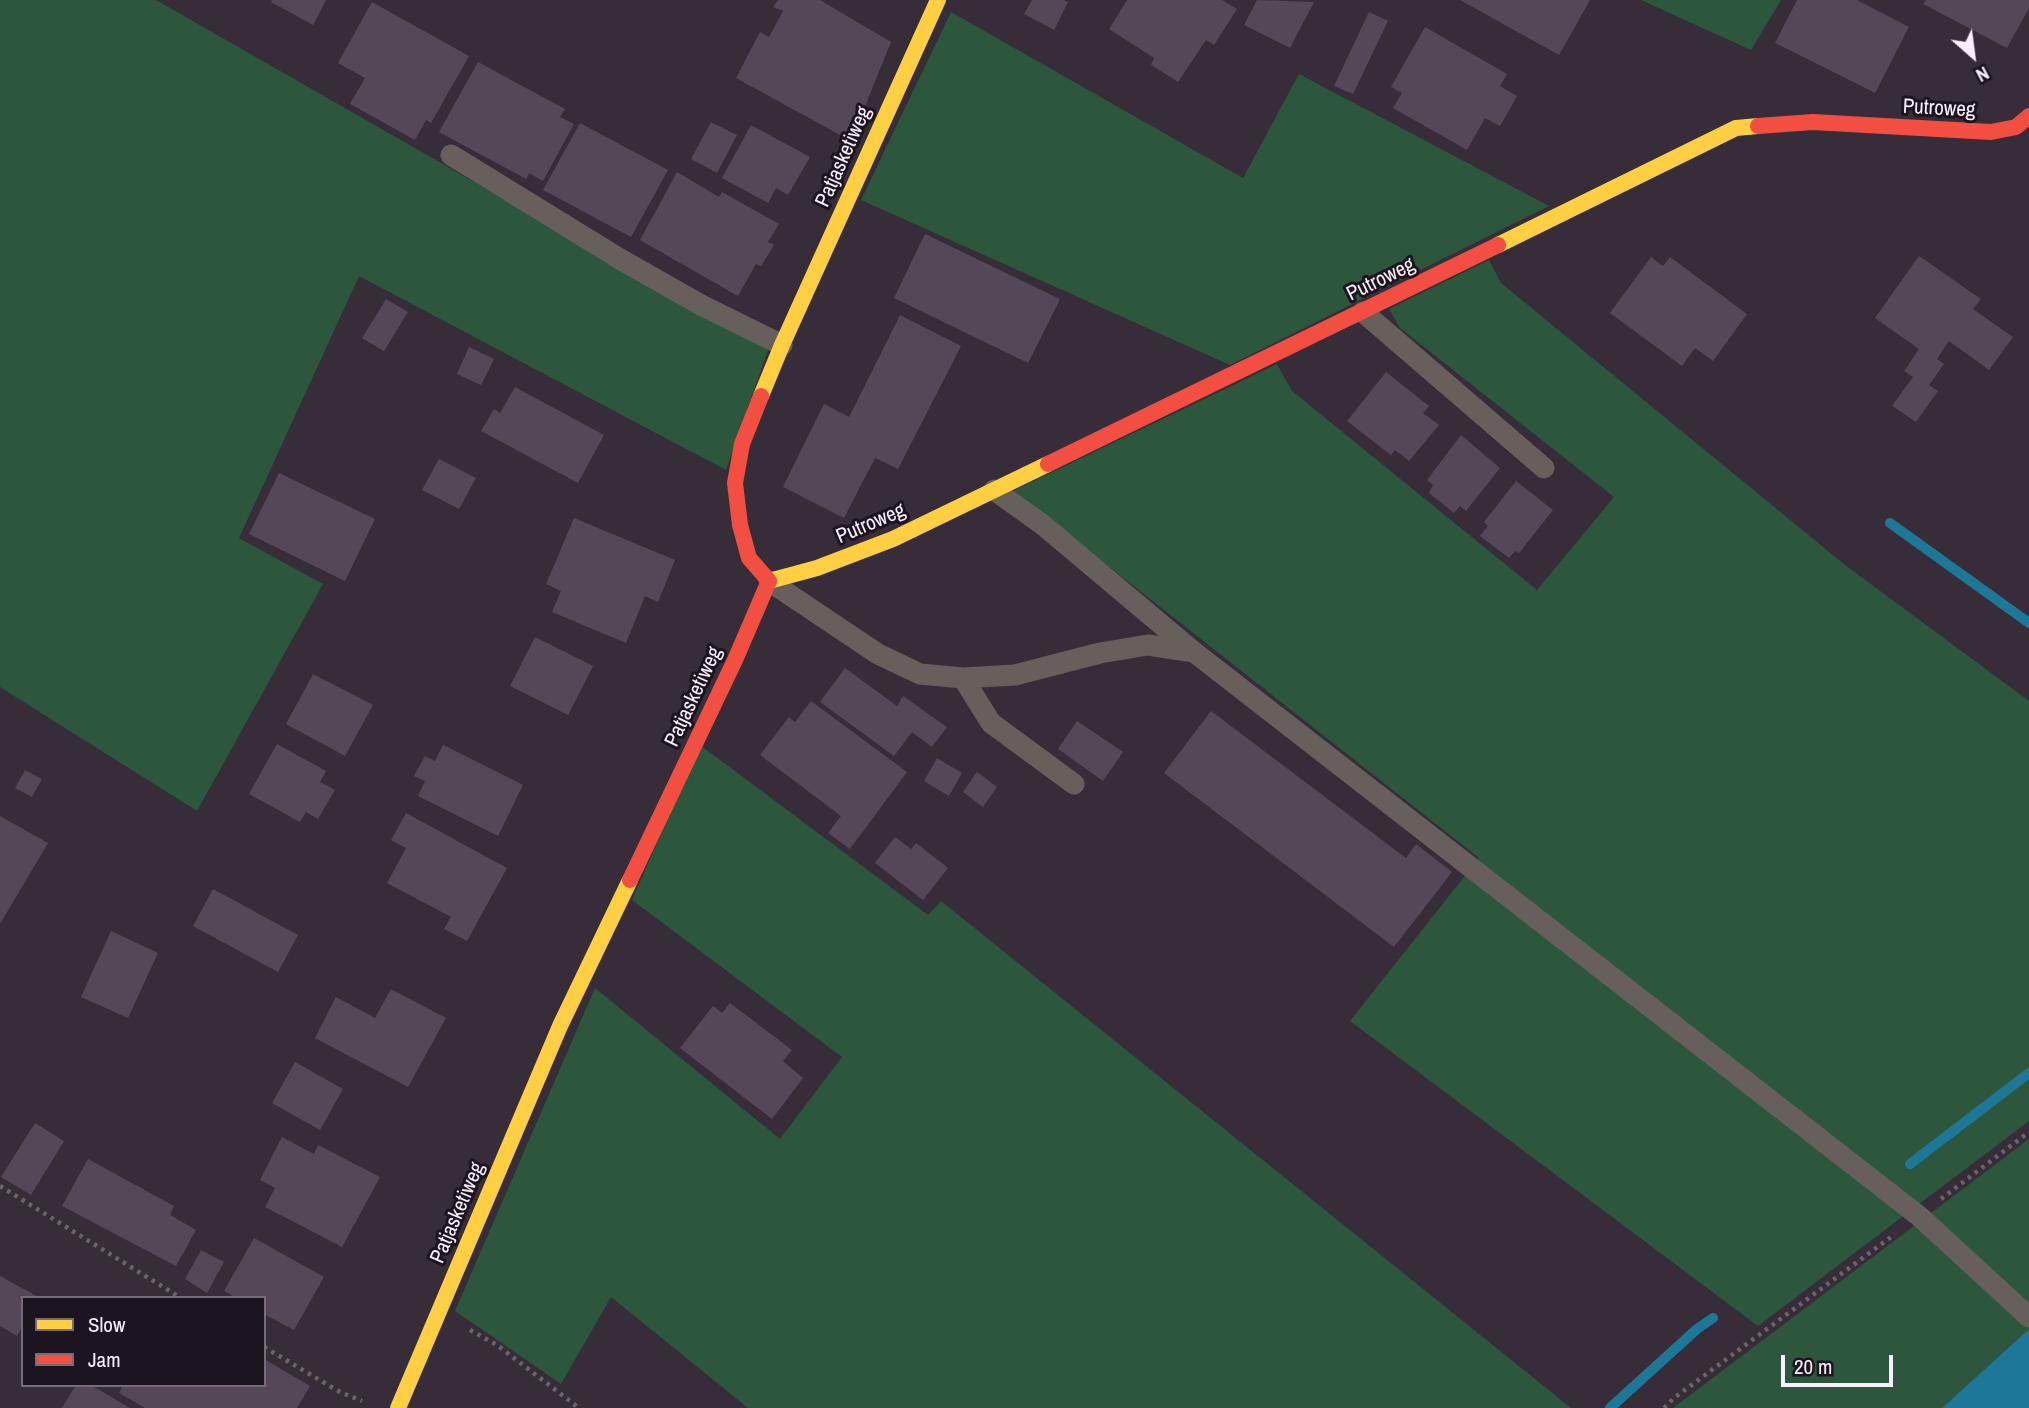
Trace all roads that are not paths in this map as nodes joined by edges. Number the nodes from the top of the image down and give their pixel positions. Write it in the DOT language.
graph roads {
  1 [pos="938,0"];
  2 [pos="2029,116"];
  3 [pos="451,155"];
  4 [pos="1363,312"];
  5 [pos="782,345"];
  6 [pos="1544,468"];
  7 [pos="994,491"];
  8 [pos="769,581"];
  9 [pos="1194,652"];
  10 [pos="963,678"];
  11 [pos="1074,784"];
  12 [pos="2029,1317"];
  13 [pos="398,1408"];
  1 -- 5 [label="street, Patjasketiweg"];
  2 -- 4 [label="street, Putroweg"];
  3 -- 5 [label="lane"];
  4 -- 6 [label="lane"];
  4 -- 7 [label="street, Putroweg"];
  5 -- 8 [label="street, Patjasketiweg"];
  7 -- 8 [label="street, Putroweg"];
  7 -- 9 [label="lane"];
  8 -- 10 [label="lane"];
  8 -- 13 [label="street, Patjasketiweg"];
  9 -- 10 [label="lane"];
  9 -- 12 [label="lane"];
  10 -- 11 [label="lane"];
}
